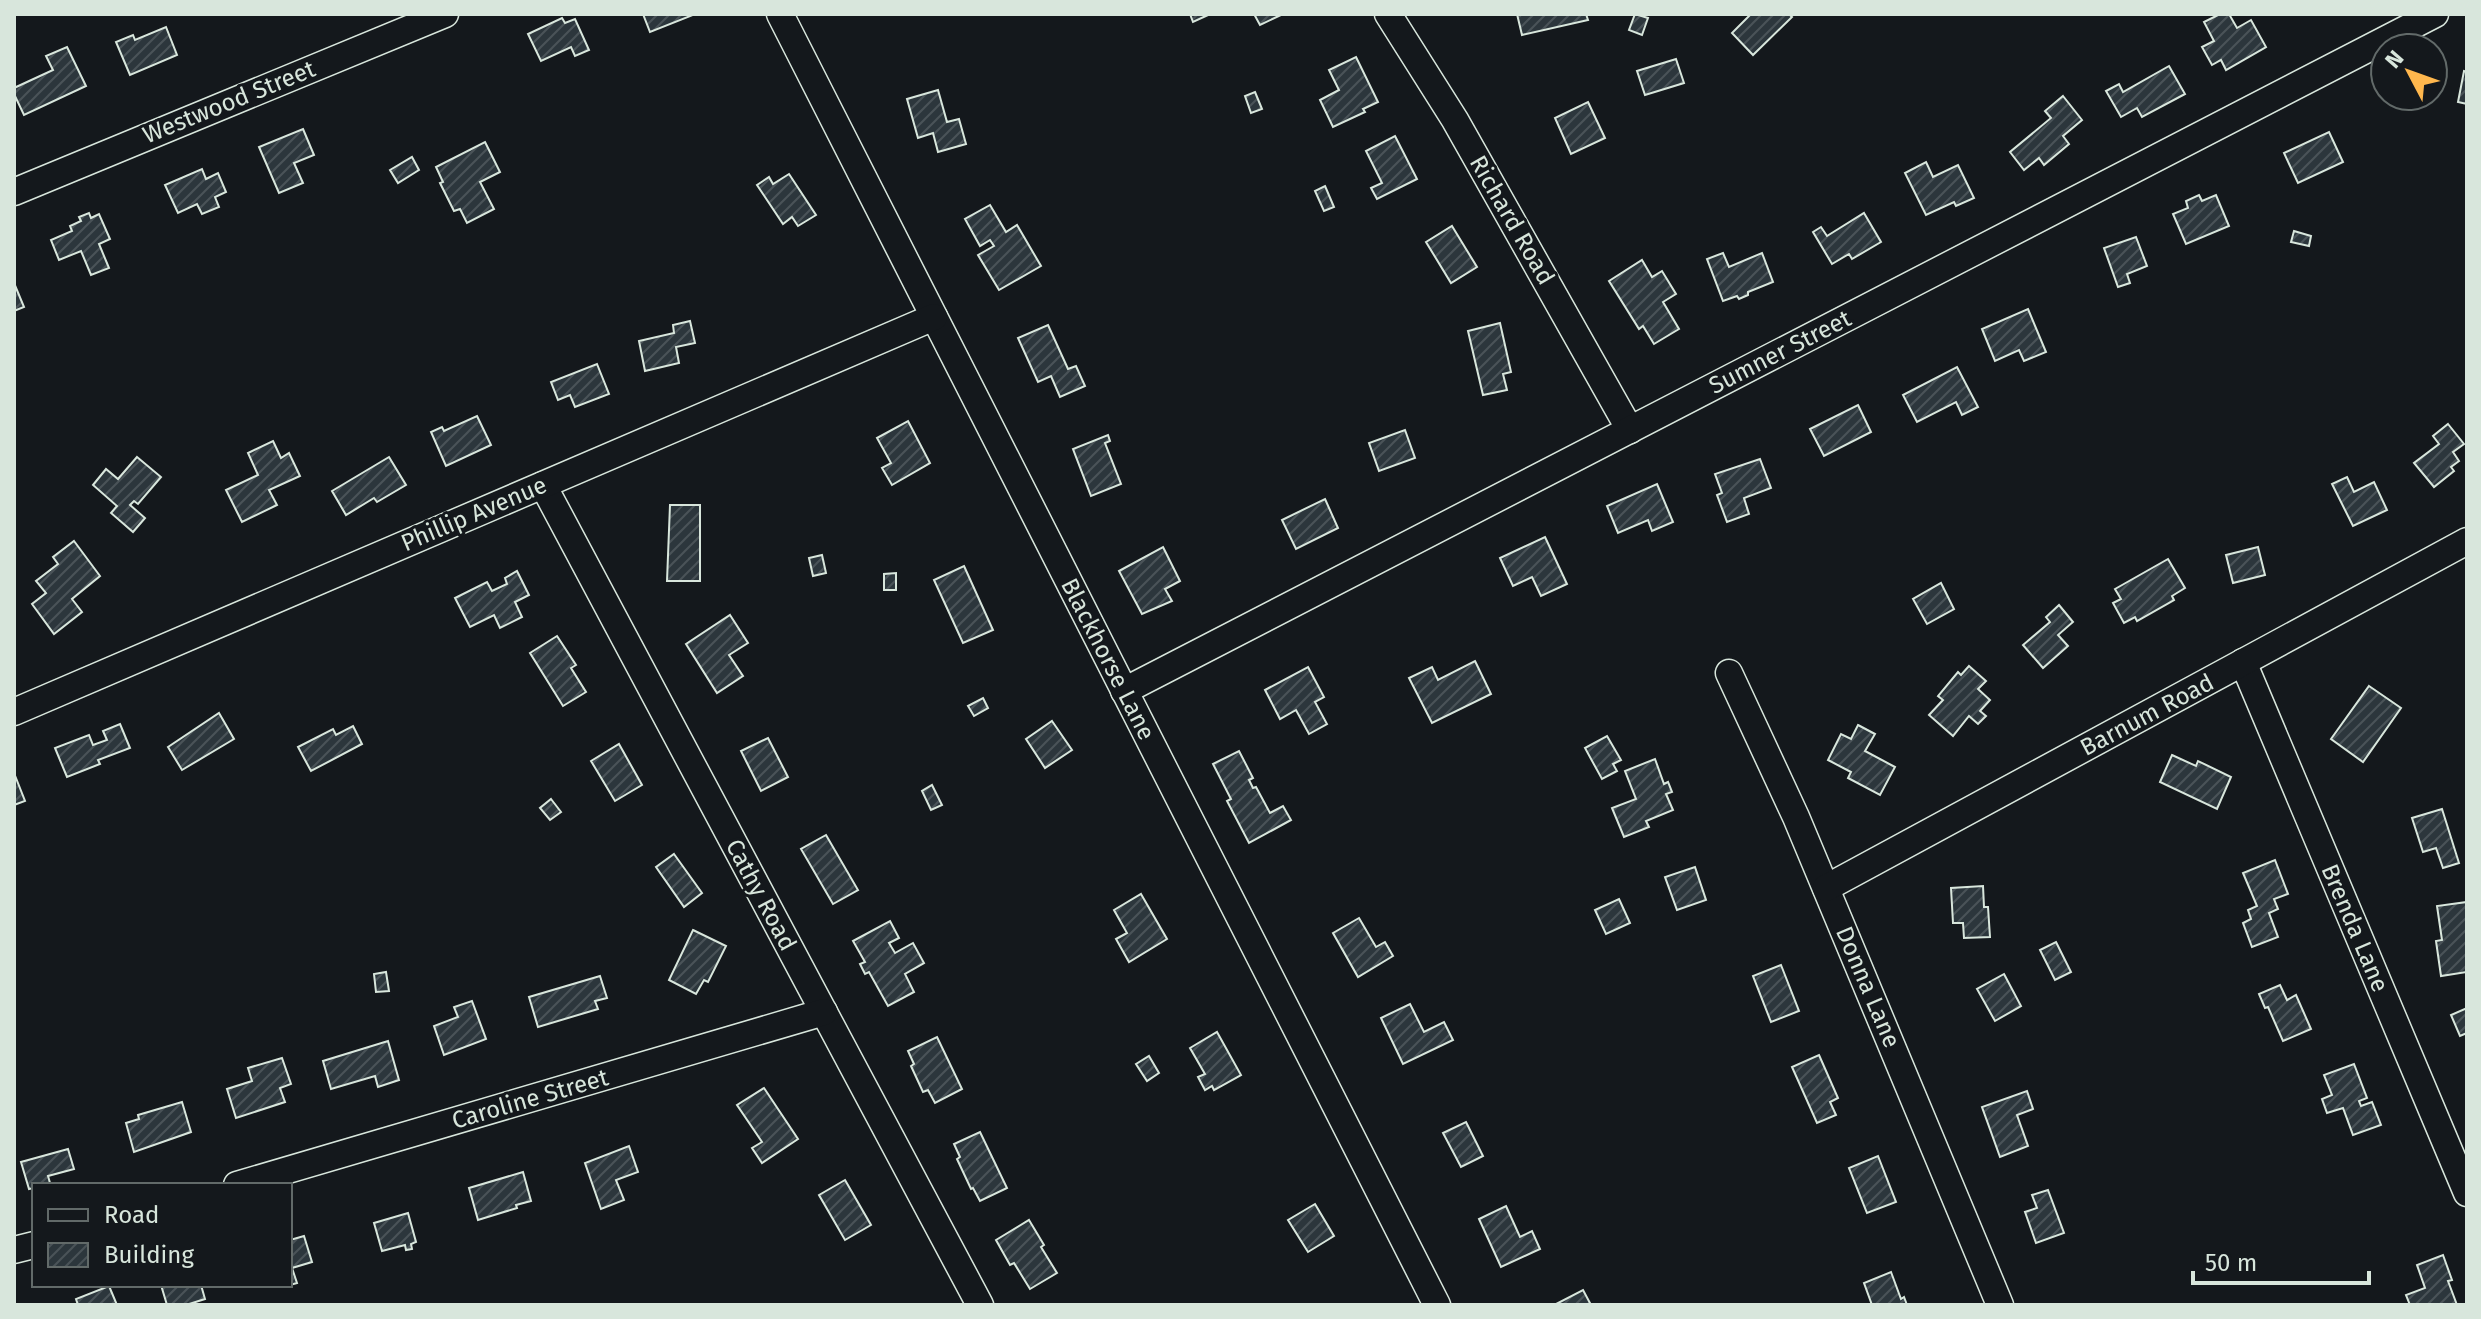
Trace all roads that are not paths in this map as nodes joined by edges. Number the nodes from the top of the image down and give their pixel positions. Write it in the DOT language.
graph roads {
  1 [pos="445,14"];
  2 [pos="780,14"];
  3 [pos="1388,14"];
  4 [pos="2435,14"];
  5 [pos="14,192"];
  6 [pos="934,317"];
  7 [pos="1630,430"];
  8 [pos="543,485"];
  9 [pos="2467,541"];
  10 [pos="2243,662"];
  11 [pos="1729,673"];
  12 [pos="1124,691"];
  13 [pos="14,712"];
  14 [pos="1826,888"];
  15 [pos="824,1012"];
  16 [pos="244,1183"];
  17 [pos="2467,1193"];
  18 [pos="980,1305"];
  19 [pos="1437,1305"];
  20 [pos="2000,1305"];
  1 -- 5 [label="street, Westwood Street"];
  2 -- 6 [label="street, Blackhorse Lane"];
  3 -- 7 [label="street, Richard Road"];
  4 -- 7 [label="street, Sumner Street"];
  6 -- 8 [label="street, Phillip Avenue"];
  6 -- 12 [label="street, Blackhorse Lane"];
  7 -- 12 [label="street, Sumner Street"];
  8 -- 13 [label="street, Phillip Avenue"];
  8 -- 15 [label="street, Cathy Road"];
  9 -- 10 [label="street, Barnum Road"];
  10 -- 14 [label="street, Barnum Road"];
  10 -- 17 [label="street, Brenda Lane"];
  11 -- 14 [label="street, Donna Lane"];
  12 -- 19 [label="street, Blackhorse Lane"];
  14 -- 20 [label="street, Donna Lane"];
  15 -- 16 [label="street, Caroline Street"];
  15 -- 18 [label="street, Cathy Road"];
}
